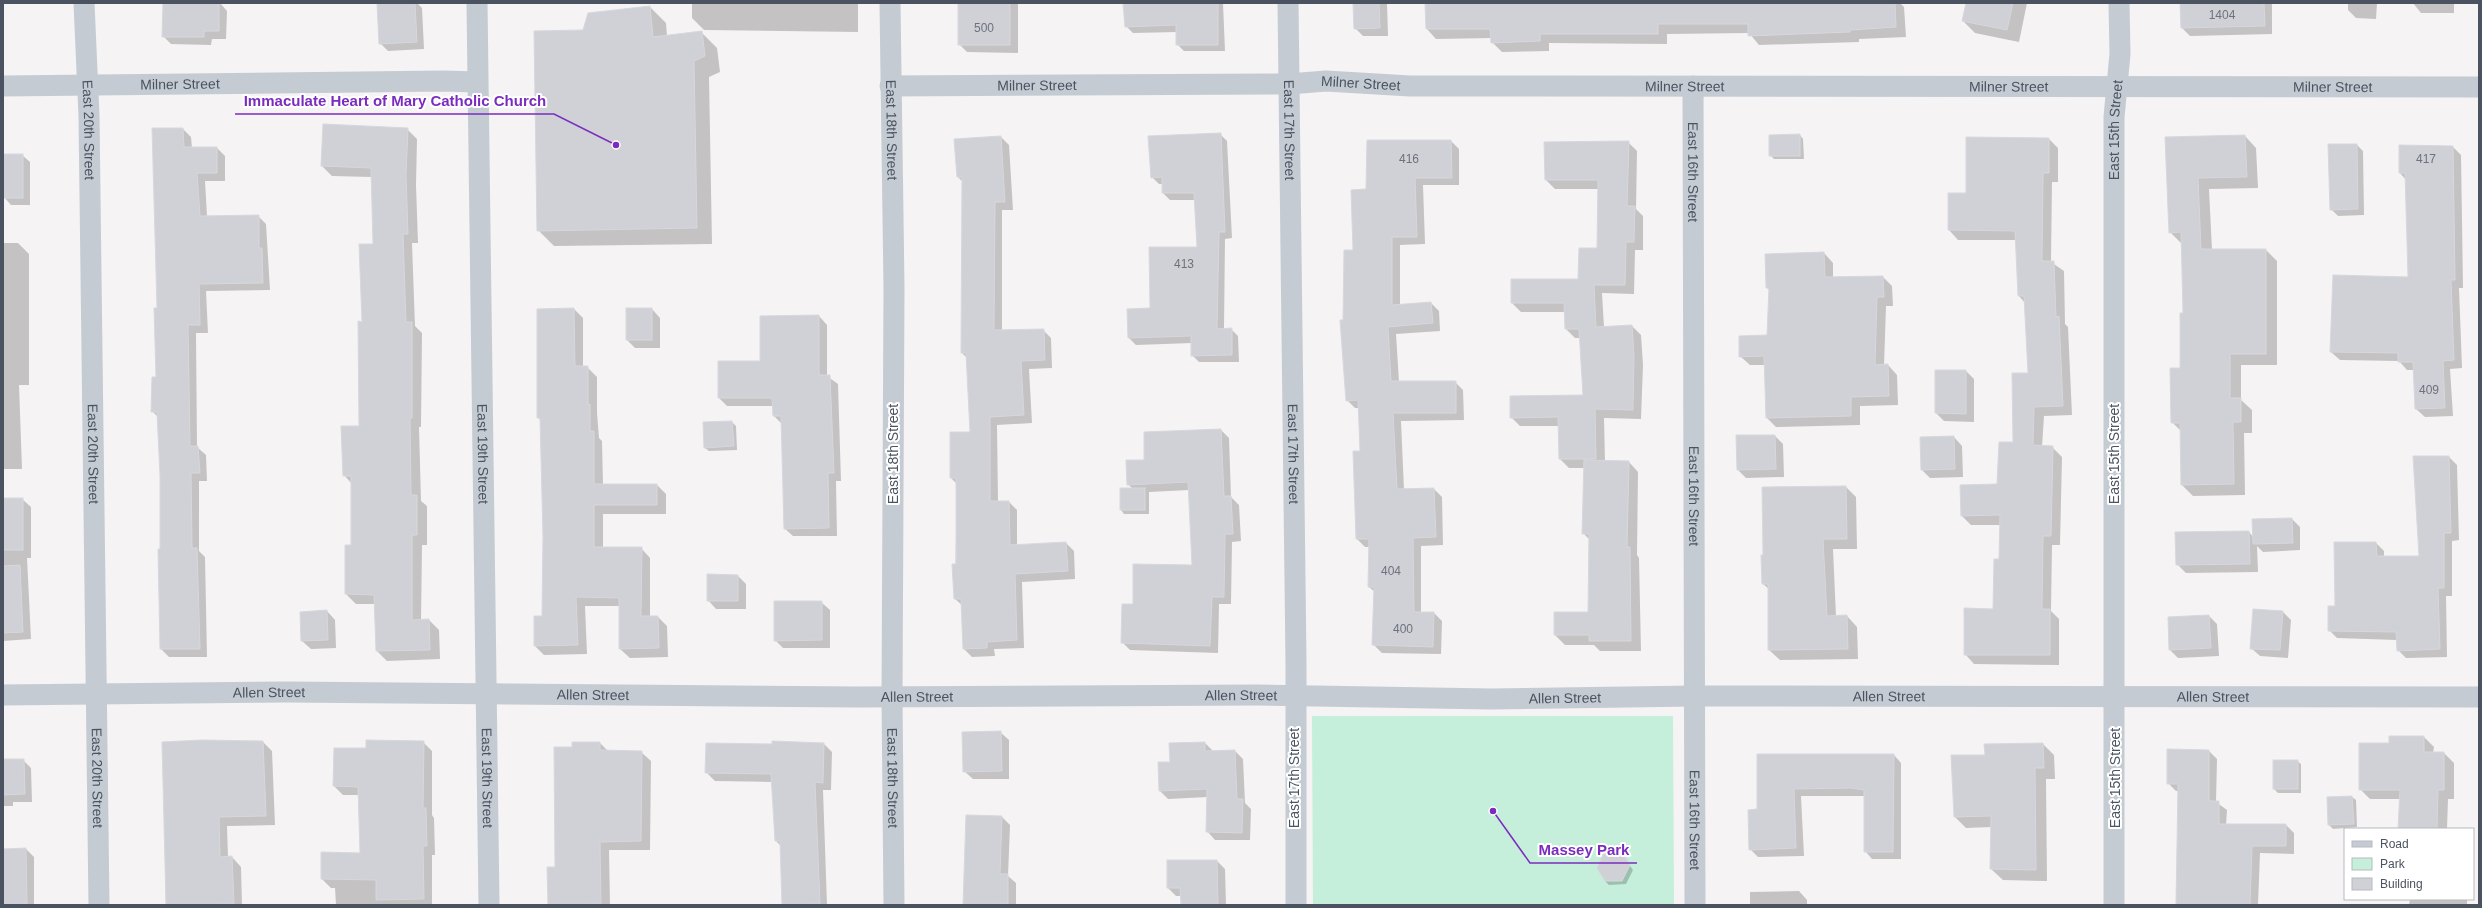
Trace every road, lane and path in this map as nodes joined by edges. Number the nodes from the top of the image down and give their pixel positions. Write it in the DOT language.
graph roads {
  1 [pos="84,3"];
  2 [pos="477,3"];
  3 [pos="890,3"];
  4 [pos="1288,3"];
  5 [pos="2119,3"];
  6 [pos="477,82"];
  7 [pos="1289,84"];
  8 [pos="3,86"];
  9 [pos="88,86"];
  10 [pos="890,86"];
  11 [pos="1693,86"];
  12 [pos="2479,87"];
  13 [pos="2117,88"];
  14 [pos="485,694"];
  15 [pos="3,695"];
  16 [pos="96,696"];
  17 [pos="1694,696"];
  18 [pos="2115,696"];
  19 [pos="892,697"];
  20 [pos="1295,697"];
  21 [pos="2479,697"];
  22 [pos="99,905"];
  23 [pos="488,905"];
  24 [pos="894,905"];
  25 [pos="1296,905"];
  26 [pos="1696,905"];
  27 [pos="2114,905"];
  1 -- 9 [label="street, East 20th Street"];
  2 -- 6 [label="street, East 19th Street"];
  3 -- 10 [label="street, East 18th Street"];
  4 -- 7 [label="street, East 17th Street"];
  5 -- 13 [label="street, East 15th Street"];
  6 -- 9 [label="street, Milner Street"];
  6 -- 14 [label="street, East 19th Street"];
  7 -- 10 [label="street, Milner Street"];
  7 -- 11 [label="street, Milner Street"];
  7 -- 20 [label="street, East 17th Street"];
  8 -- 9 [label="street, Milner Street"];
  9 -- 16 [label="street, East 20th Street"];
  10 -- 19 [label="street, East 18th Street"];
  11 -- 13 [label="street, Milner Street"];
  11 -- 17 [label="street, East 16th Street"];
  12 -- 13 [label="street, Milner Street"];
  13 -- 18 [label="street, East 15th Street"];
  14 -- 16 [label="street, Allen Street"];
  14 -- 19 [label="street, Allen Street"];
  14 -- 23 [label="street, East 19th Street"];
  15 -- 16 [label="street, Allen Street"];
  16 -- 22 [label="street, East 20th Street"];
  17 -- 18 [label="street, Allen Street"];
  17 -- 20 [label="street, Allen Street"];
  17 -- 26 [label="street, East 16th Street"];
  18 -- 21 [label="street, Allen Street"];
  18 -- 27 [label="street, East 15th Street"];
  19 -- 20 [label="street, Allen Street"];
  19 -- 24 [label="street, East 18th Street"];
  20 -- 25 [label="street, East 17th Street"];
}
